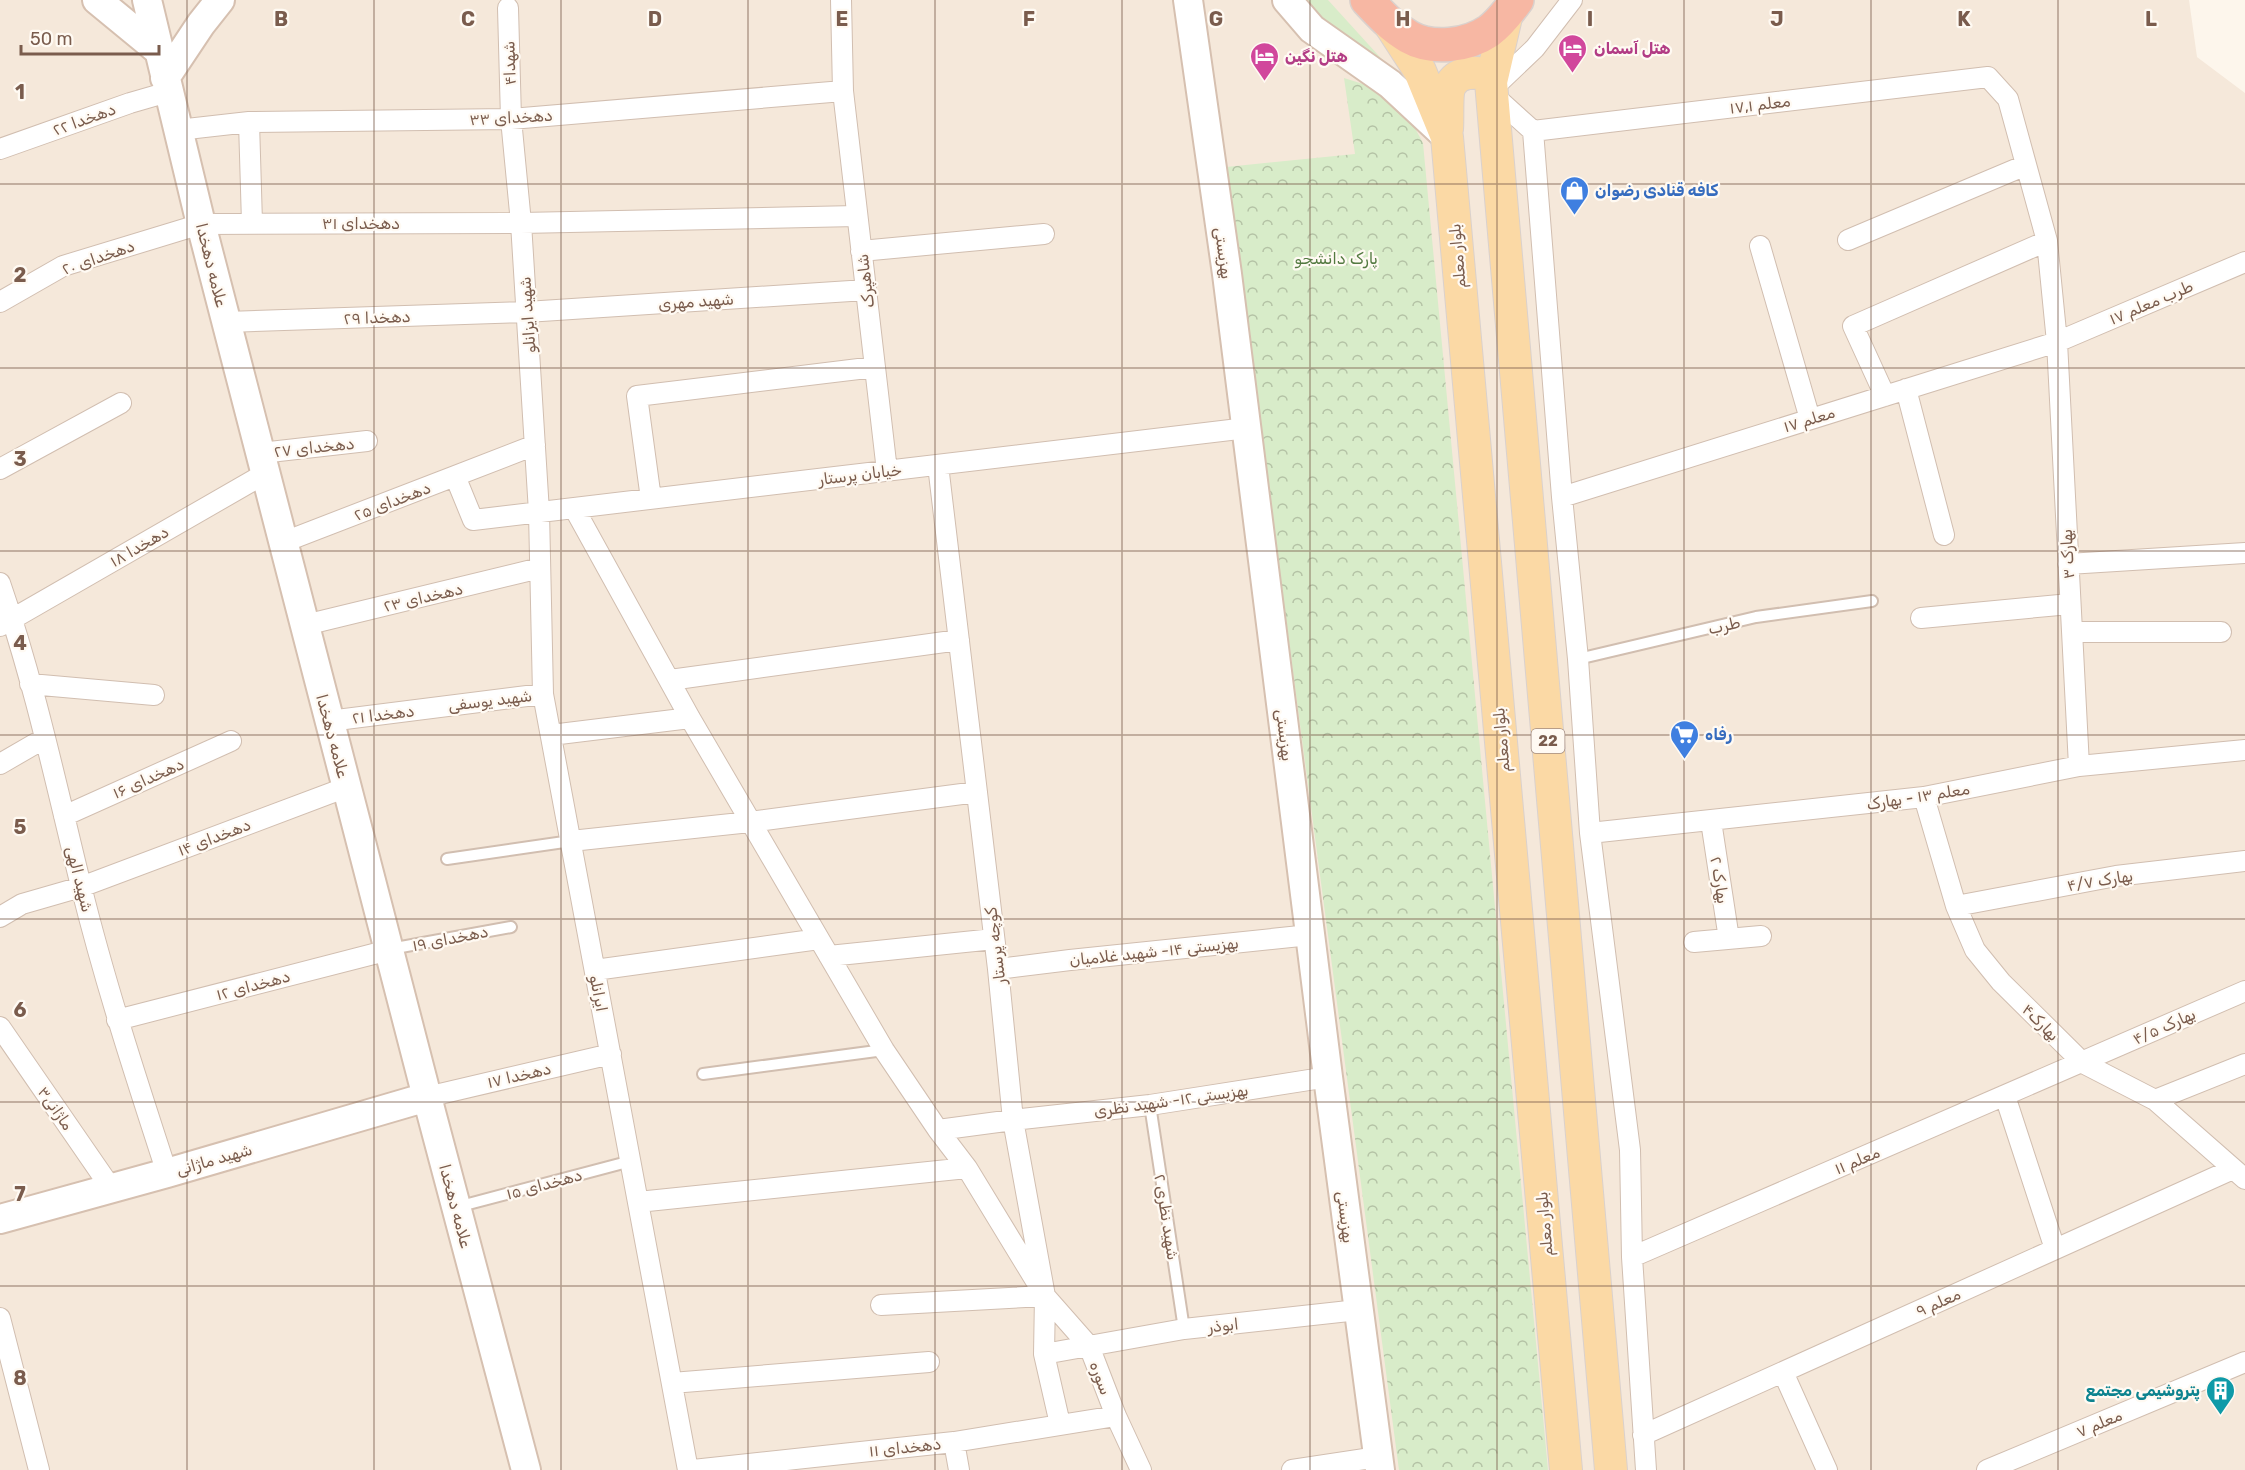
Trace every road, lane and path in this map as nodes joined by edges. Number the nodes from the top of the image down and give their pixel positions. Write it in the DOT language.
graph roads {
  1 [pos="97,0"];
  2 [pos="147,0"];
  3 [pos="220,0"];
  4 [pos="841,0"];
  5 [pos="1188,0"];
  6 [pos="1287,0"];
  7 [pos="1572,0"];
  8 [pos="1512,7"];
  9 [pos="508,8"];
  10 [pos="1378,12"];
  11 [pos="159,51"];
  12 [pos="1988,77"];
  13 [pos="167,85"];
  14 [pos="1492,88"];
  15 [pos="843,91"];
  16 [pos="511,119"];
  17 [pos="249,122"];
  18 [pos="178,130"];
  19 [pos="1533,130"];
  20 [pos="1447,137"];
  21 [pos="0,149"];
  22 [pos="2026,165"];
  23 [pos="857,216"];
  24 [pos="252,223"];
  25 [pos="521,223"];
  26 [pos="201,224"];
  27 [pos="1044,234"];
  28 [pos="1848,240"];
  29 [pos="2047,241"];
  30 [pos="1761,246"];
  31 [pos="861,251"];
  32 [pos="2245,262"];
  33 [pos="866,290"];
  34 [pos="0,302"];
  35 [pos="526,312"];
  36 [pos="227,322"];
  37 [pos="2057,342"];
  38 [pos="875,367"];
  39 [pos="1906,389"];
  40 [pos="1885,396"];
  41 [pos="121,403"];
  42 [pos="1810,419"];
  43 [pos="1247,428"];
  44 [pos="367,441"];
  45 [pos="535,445"];
  46 [pos="263,463"];
  47 [pos="938,465"];
  48 [pos="0,470"];
  49 [pos="887,471"];
  50 [pos="455,476"];
  51 [pos="1562,497"];
  52 [pos="651,499"];
  53 [pos="574,508"];
  54 [pos="539,512"];
  55 [pos="1944,535"];
  56 [pos="284,542"];
  57 [pos="2245,554"];
  58 [pos="2068,564"];
  59 [pos="540,568"];
  60 [pos="0,583"];
  61 [pos="1872,601"];
  62 [pos="2070,604"];
  63 [pos="1921,618"];
  64 [pos="6,623"];
  65 [pos="305,625"];
  66 [pos="2072,632"];
  67 [pos="2221,632"];
  68 [pos="959,640"];
  69 [pos="1578,659"];
  70 [pos="670,680"];
  71 [pos="30,684"];
  72 [pos="543,694"];
  73 [pos="154,695"];
  74 [pos="436,707"];
  75 [pos="690,718"];
  76 [pos="329,721"];
  77 [pos="551,735"];
  78 [pos="45,738"];
  79 [pos="231,741"];
  80 [pos="2245,750"];
  81 [pos="0,764"];
  82 [pos="2079,766"];
  83 [pos="347,787"];
  84 [pos="977,792"];
  85 [pos="1924,798"];
  86 [pos="64,816"];
  87 [pos="1711,820"];
  88 [pos="750,822"];
  89 [pos="1590,833"];
  90 [pos="571,841"];
  91 [pos="447,859"];
  92 [pos="2245,861"];
  93 [pos="81,888"];
  94 [pos="1956,906"];
  95 [pos="0,917"];
  96 [pos="511,927"];
  97 [pos="1310,935"];
  98 [pos="1761,936"];
  99 [pos="819,939"];
  100 [pos="994,939"];
  101 [pos="1729,939"];
  102 [pos="1694,942"];
  103 [pos="389,950"];
  104 [pos="829,956"];
  105 [pos="998,969"];
  106 [pos="595,970"];
  107 [pos="2245,991"];
  108 [pos="117,1020"];
  109 [pos="0,1027"];
  110 [pos="884,1050"];
  111 [pos="611,1054"];
  112 [pos="2083,1063"];
  113 [pos="2245,1064"];
  114 [pos="703,1074"];
  115 [pos="1328,1077"];
  116 [pos="2005,1096"];
  117 [pos="427,1097"];
  118 [pos="2156,1100"];
  119 [pos="1150,1105"];
  120 [pos="1013,1120"];
  121 [pos="938,1130"];
  122 [pos="631,1161"];
  123 [pos="967,1168"];
  124 [pos="167,1173"];
  125 [pos="2239,1174"];
  126 [pos="111,1188"];
  127 [pos="638,1202"];
  128 [pos="456,1207"];
  129 [pos="0,1219"];
  130 [pos="2055,1249"];
  131 [pos="1632,1257"];
  132 [pos="1045,1296"];
  133 [pos="881,1305"];
  134 [pos="1358,1310"];
  135 [pos="0,1318"];
  136 [pos="1184,1329"];
  137 [pos="1089,1346"];
  138 [pos="1044,1354"];
  139 [pos="929,1362"];
  140 [pos="2245,1362"];
  141 [pos="1784,1372"];
  142 [pos="672,1383"];
  143 [pos="8,1390"];
  144 [pos="1116,1416"];
  145 [pos="1060,1424"];
  146 [pos="1643,1435"];
  147 [pos="954,1442"];
  148 [pos="1379,1464"];
  149 [pos="39,1470"];
  150 [pos="526,1470"];
  151 [pos="688,1470"];
  152 [pos="693,1470"];
  153 [pos="959,1470"];
  154 [pos="1141,1470"];
  155 [pos="1292,1470"];
  156 [pos="1566,1470"];
  157 [pos="1611,1470"];
  158 [pos="1646,1470"];
  159 [pos="1827,1470"];
  160 [pos="1987,1470"];
  1 -- 11 [label="street"];
  2 -- 11 [label="street, علامه دهخدا"];
  3 -- 13 [label="street"];
  4 -- 15 [label="street, شاهپرک"];
  5 -- 43 [label="street, بهزیستی"];
  6 -- 20 [label="street"];
  7 -- 14 [label="street"];
  8 -- 10 [label="highway"];
  8 -- 14 [label="main road, 22"];
  9 -- 16 [label="street, شهدا۴"];
  10 -- 20 [label="main road, بلوار معلم"];
  11 -- 13 [label="street, علامه دهخدا"];
  12 -- 19 [label="street, معلم ۱۷٫۱"];
  12 -- 22 [label="street, بهارک ۳"];
  13 -- 18 [label="street, علامه دهخدا"];
  13 -- 21 [label="street, دهخدا ۲۲"];
  14 -- 19 [label="street"];
  14 -- 20 [label="main road"];
  14 -- 157 [label="main road, 22"];
  15 -- 16 [label="street, دهخدای ۳۳"];
  15 -- 23 [label="street, شاهپرک"];
  16 -- 17 [label="street, دهخدای ۳۳"];
  16 -- 25 [label="street, شهید ایزانلو"];
  17 -- 18 [label="street, دهخدای ۳۳"];
  17 -- 24 [label="street"];
  18 -- 26 [label="street, علامه دهخدا"];
  19 -- 51 [label="street"];
  20 -- 156 [label="main road, بلوار معلم"];
  22 -- 28 [label="street"];
  22 -- 29 [label="street, بهارک ۳"];
  23 -- 25 [label="street, دهخدای ۳۱"];
  23 -- 31 [label="street, شاهپرک"];
  24 -- 25 [label="street, دهخدای ۳۱"];
  24 -- 26 [label="street, دهخدای ۳۱"];
  25 -- 35 [label="street, شهید ایزانلو"];
  26 -- 34 [label="street, دهخدای ۲۰"];
  26 -- 36 [label="street, علامه دهخدا"];
  27 -- 31 [label="street"];
  29 -- 37 [label="street, بهارک ۳"];
  29 -- 40 [label="street"];
  30 -- 42 [label="street"];
  31 -- 33 [label="street, شاهپرک"];
  32 -- 37 [label="street, طرب معلم ۱۷"];
  33 -- 35 [label="street, شهید مهری"];
  33 -- 38 [label="street, شاهپرک"];
  35 -- 36 [label="street, دهخدا ۲۹"];
  35 -- 45 [label="street, شهید ایزانلو"];
  36 -- 46 [label="street, علامه دهخدا"];
  37 -- 39 [label="street, معلم ۱۷"];
  37 -- 58 [label="street, بهارک ۳"];
  38 -- 49 [label="street, شاهپرک"];
  38 -- 52 [label="street"];
  39 -- 40 [label="street, معلم ۱۷"];
  39 -- 55 [label="street"];
  40 -- 42 [label="street, معلم ۱۷"];
  41 -- 48 [label="street"];
  42 -- 51 [label="street, معلم ۱۷"];
  43 -- 47 [label="street, خیابان پرستار"];
  43 -- 97 [label="street, بهزیستی"];
  44 -- 46 [label="street, دهخدای ۲۷"];
  45 -- 50 [label="street, دهخدای ۲۵"];
  45 -- 54 [label="street, شهید ایزانلو"];
  46 -- 56 [label="street, علامه دهخدا"];
  46 -- 64 [label="street, دهخدا ۱۸"];
  47 -- 49 [label="street, خیابان پرستار"];
  47 -- 68 [label="street, کوچه پرستار"];
  49 -- 52 [label="street, خیابان پرستار"];
  50 -- 54 [label="street, خیابان پرستار"];
  50 -- 56 [label="street, دهخدای ۲۵"];
  51 -- 69 [label="street"];
  52 -- 53 [label="street, خیابان پرستار"];
  53 -- 54 [label="street, خیابان پرستار"];
  53 -- 70 [label="street, سوره"];
  54 -- 59 [label="street, ایرانلو"];
  56 -- 65 [label="street, علامه دهخدا"];
  57 -- 58 [label="street"];
  58 -- 62 [label="street, بهارک ۳"];
  59 -- 65 [label="street, دهخدای ۲۳"];
  59 -- 72 [label="street, ایرانلو"];
  60 -- 64 [label="street, شهید الهی"];
  61 -- 69 [label="lane, طرب"];
  62 -- 63 [label="street"];
  62 -- 66 [label="street, بهارک ۳"];
  64 -- 71 [label="street, شهید الهی"];
  65 -- 76 [label="street, علامه دهخدا"];
  66 -- 67 [label="street"];
  66 -- 82 [label="street, بهارک ۳"];
  68 -- 70 [label="street"];
  68 -- 84 [label="street, کوچه پرستار"];
  69 -- 89 [label="street"];
  70 -- 75 [label="street, سوره"];
  71 -- 73 [label="street"];
  71 -- 78 [label="street, شهید الهی"];
  72 -- 74 [label="street, شهید یوسفی"];
  72 -- 77 [label="street, ایرانلو"];
  74 -- 76 [label="street, دهخدا ۲۱"];
  75 -- 77 [label="street"];
  75 -- 88 [label="street, سوره"];
  76 -- 83 [label="street, علامه دهخدا"];
  77 -- 90 [label="street, ایرانلو"];
  78 -- 81 [label="street"];
  78 -- 86 [label="street, شهید الهی"];
  79 -- 86 [label="street, دهخدای ۱۶"];
  80 -- 82 [label="street, معلم ۱۳ - بهارک"];
  82 -- 85 [label="street, معلم ۱۳ - بهارک"];
  83 -- 93 [label="street, دهخدای ۱۴"];
  83 -- 103 [label="street, علامه دهخدا"];
  84 -- 88 [label="street"];
  84 -- 100 [label="street, کوچه پرستار"];
  85 -- 87 [label="street, معلم ۱۳ - بهارک"];
  85 -- 94 [label="street, بهارک۴"];
  86 -- 93 [label="street, شهید الهی"];
  87 -- 89 [label="street, معلم ۱۳ - بهارک"];
  87 -- 101 [label="street, بهارک ۲"];
  88 -- 90 [label="street"];
  88 -- 99 [label="street, سوره"];
  89 -- 131 [label="street"];
  90 -- 91 [label="lane"];
  90 -- 106 [label="street, ایرانلو"];
  92 -- 94 [label="street, بهارک ۴/۷"];
  93 -- 95 [label="street, دهخدای ۱۴"];
  93 -- 108 [label="street, شهید الهی"];
  94 -- 112 [label="street, بهارک۴"];
  96 -- 103 [label="lane, دهخدای ۱۹"];
  97 -- 105 [label="street, بهزیستی ۱۴- شهید غلامیان"];
  97 -- 115 [label="street, بهزیستی"];
  98 -- 101 [label="street"];
  99 -- 104 [label="street, سوره"];
  99 -- 106 [label="street"];
  100 -- 104 [label="street"];
  100 -- 105 [label="street, کوچه پرستار"];
  101 -- 102 [label="street"];
  103 -- 108 [label="street, دهخدای ۱۲"];
  103 -- 117 [label="street, علامه دهخدا"];
  104 -- 110 [label="street, سوره"];
  105 -- 120 [label="street, کوچه پرستار"];
  106 -- 111 [label="street, ایرانلو"];
  107 -- 112 [label="street, بهارک ۴/۵"];
  108 -- 124 [label="street, شهید الهی"];
  109 -- 126 [label="street, ماژانی۳"];
  110 -- 114 [label="lane"];
  110 -- 121 [label="street, سوره"];
  111 -- 117 [label="street, دهخدا ۱۷"];
  111 -- 122 [label="street, ایرانلو"];
  112 -- 116 [label="street, معلم ۱۱"];
  112 -- 118 [label="street, بهارک۴"];
  113 -- 118 [label="street"];
  115 -- 119 [label="street, بهزیستی ۱۲- شهید نظری"];
  115 -- 134 [label="street, بهزیستی"];
  116 -- 130 [label="street"];
  116 -- 131 [label="street, معلم ۱۱"];
  117 -- 124 [label="street, شهید ماژانی"];
  117 -- 128 [label="street, علامه دهخدا"];
  118 -- 125 [label="street, بهارک۴"];
  119 -- 120 [label="street, بهزیستی ۱۲- شهید نظری"];
  119 -- 136 [label="lane, شهید نظری ۲"];
  120 -- 121 [label="street, بهزیستی ۱۲- شهید نظری"];
  120 -- 132 [label="street, کوچه پرستار"];
  121 -- 123 [label="street, سوره"];
  122 -- 127 [label="street, ایرانلو"];
  122 -- 128 [label="lane, دهخدای ۱۵"];
  123 -- 127 [label="street"];
  123 -- 132 [label="street, سوره"];
  124 -- 126 [label="street, شهید ماژانی"];
  125 -- 130 [label="street, معلم ۹"];
  126 -- 129 [label="street, شهید ماژانی"];
  127 -- 142 [label="street, ایرانلو"];
  128 -- 150 [label="street, علامه دهخدا"];
  130 -- 141 [label="street, معلم ۹"];
  131 -- 146 [label="street"];
  132 -- 133 [label="street"];
  132 -- 137 [label="street, سوره"];
  132 -- 138 [label="street, کوچه پرستار"];
  134 -- 136 [label="street, ابوذر"];
  134 -- 148 [label="street, بهزیستی"];
  135 -- 143 [label="street"];
  136 -- 137 [label="street, ابوذر"];
  137 -- 138 [label="street, ابوذر"];
  137 -- 144 [label="street, سوره"];
  138 -- 145 [label="street, کوچه پرستار"];
  139 -- 142 [label="street"];
  140 -- 160 [label="street, معلم ۷"];
  141 -- 146 [label="street, معلم ۹"];
  141 -- 159 [label="street"];
  142 -- 151 [label="street, ایرانلو"];
  143 -- 149 [label="street"];
  144 -- 145 [label="street, دهخدای ۱۱"];
  144 -- 154 [label="street, سوره"];
  145 -- 147 [label="street, دهخدای ۱۱"];
  146 -- 158 [label="street"];
  147 -- 152 [label="street, دهخدای ۱۱"];
  147 -- 153 [label="street"];
  148 -- 155 [label="street"];
}
